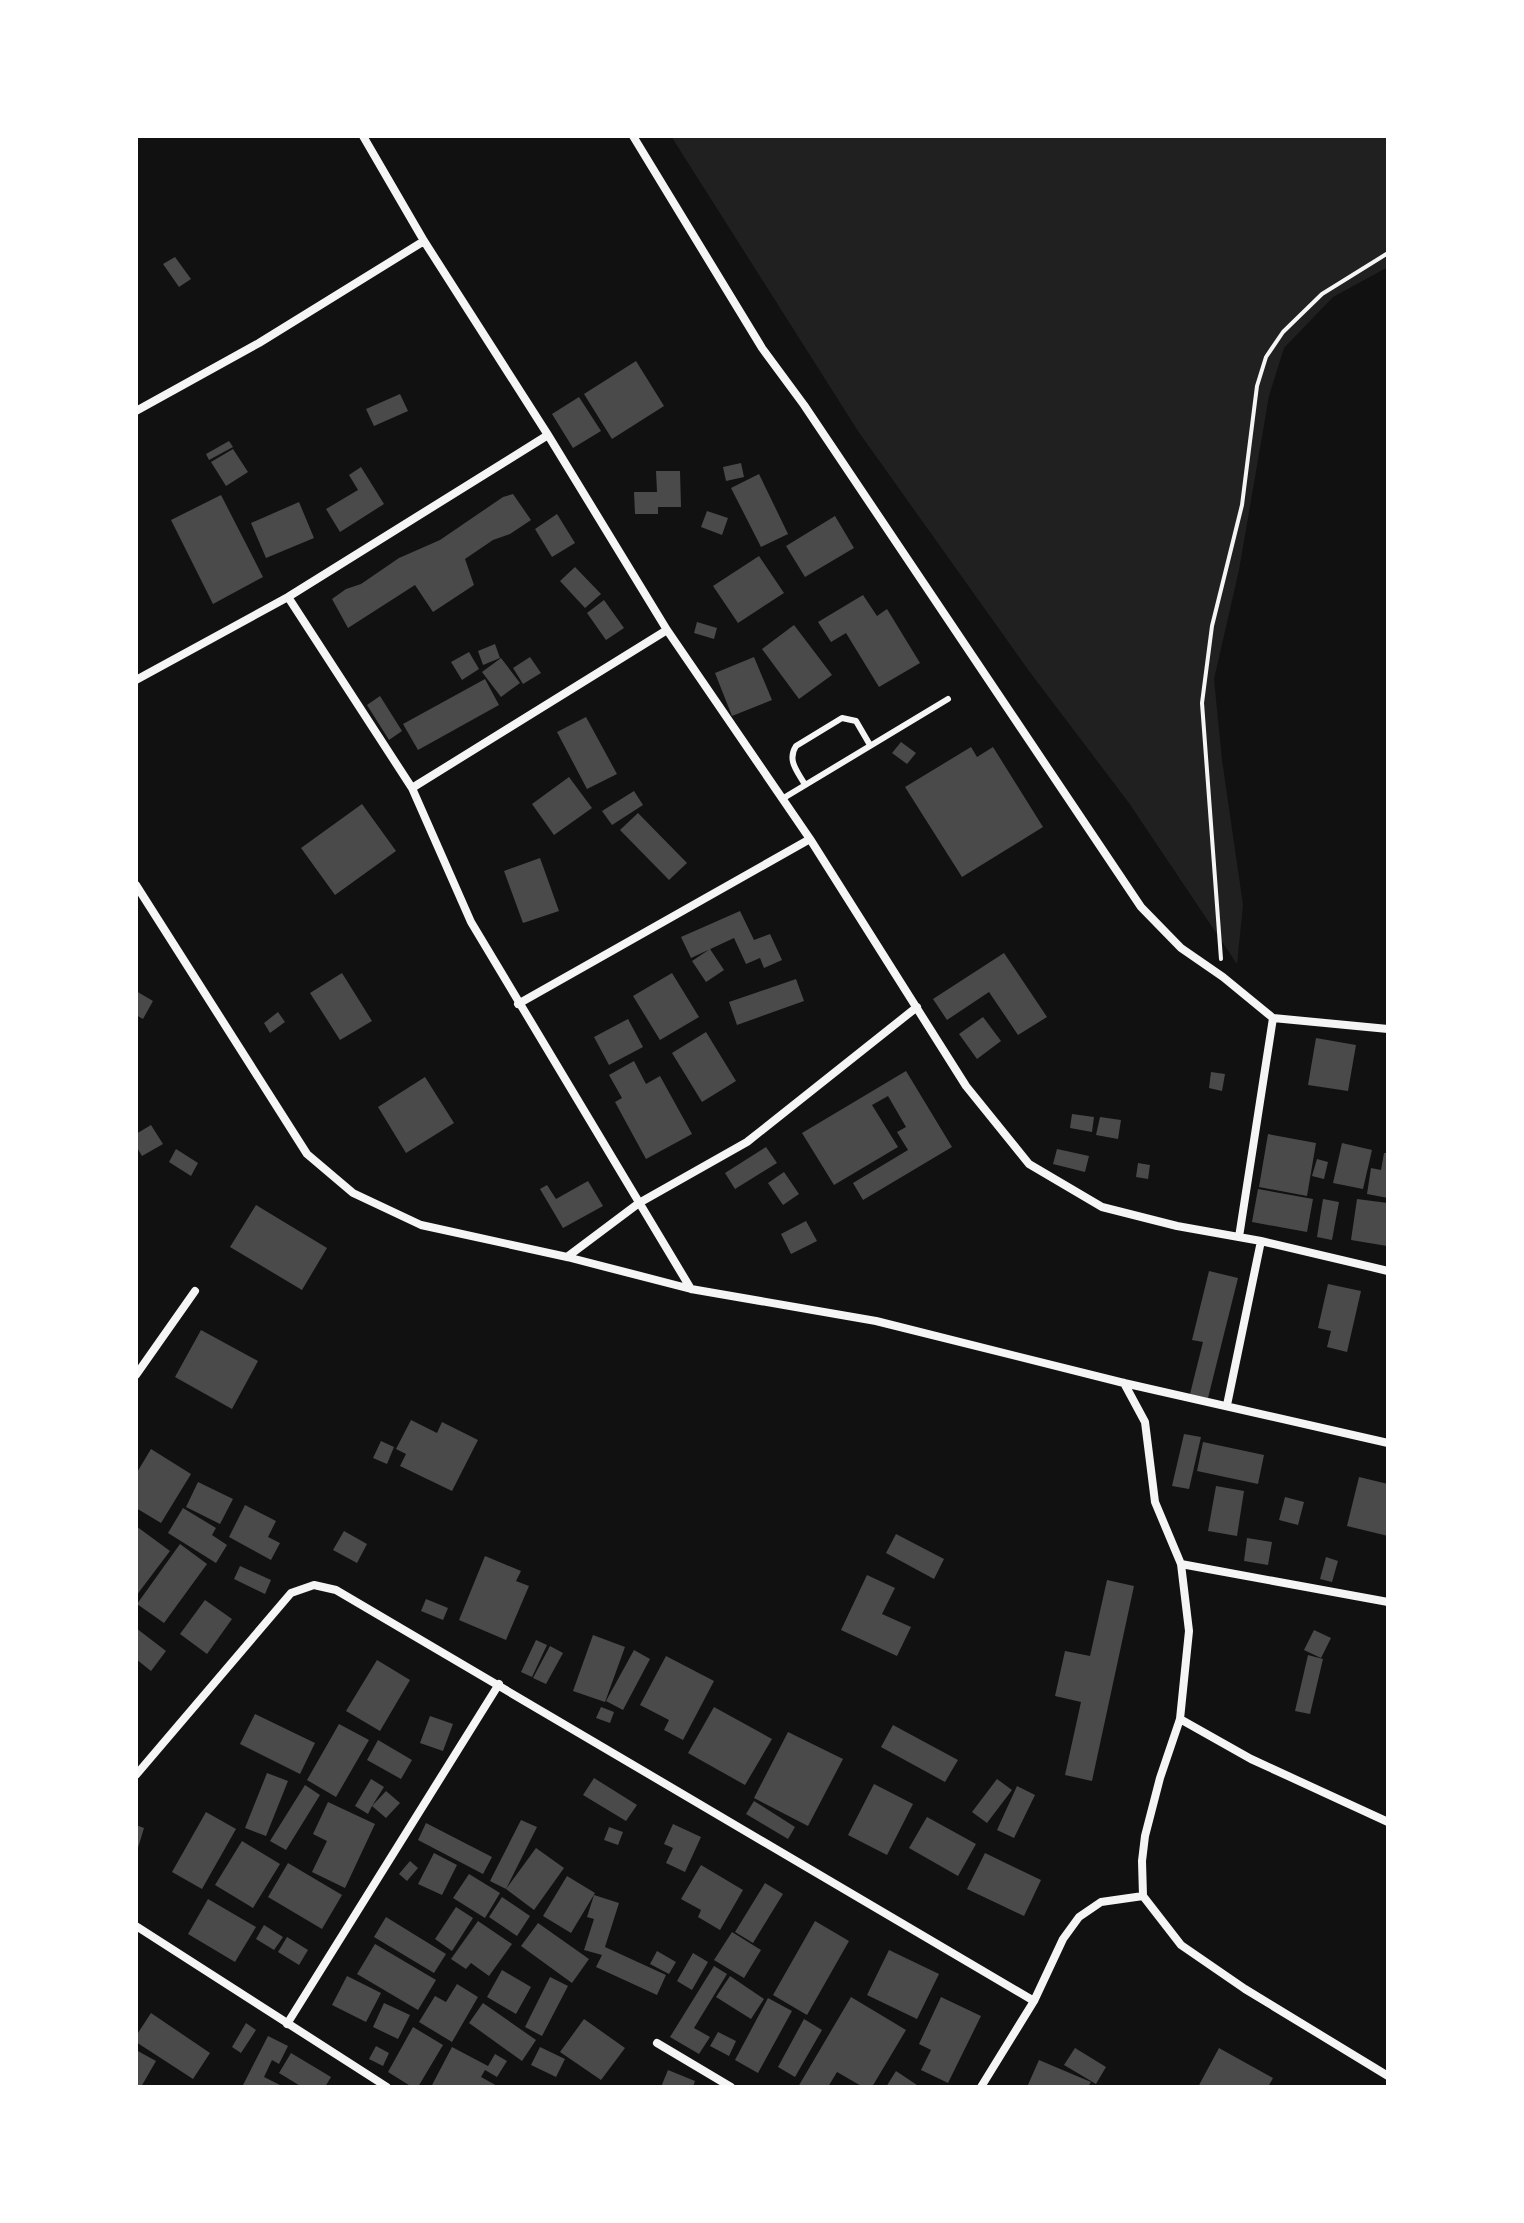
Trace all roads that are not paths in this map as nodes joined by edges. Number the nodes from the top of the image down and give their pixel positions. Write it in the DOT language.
graph roads {
  1 [pos="363,136"];
  2 [pos="633,136"];
  3 [pos="424,241"];
  4 [pos="136,411"];
  5 [pos="548,435"];
  6 [pos="288,597"];
  7 [pos="667,630"];
  8 [pos="136,680"];
  9 [pos="948,699"];
  10 [pos="870,745"];
  11 [pos="804,783"];
  12 [pos="412,788"];
  13 [pos="782,799"];
  14 [pos="810,839"];
  15 [pos="136,885"];
  16 [pos="518,1004"];
  17 [pos="917,1007"];
  18 [pos="1273,1018"];
  19 [pos="1388,1029"];
  20 [pos="639,1203"];
  21 [pos="1239,1237"];
  22 [pos="1261,1241"];
  23 [pos="567,1257"];
  24 [pos="1388,1271"];
  25 [pos="691,1289"];
  26 [pos="195,1291"];
  27 [pos="136,1375"];
  28 [pos="1124,1383"];
  29 [pos="1227,1405"];
  30 [pos="1388,1443"];
  31 [pos="1181,1564"];
  32 [pos="1388,1602"];
  33 [pos="499,1684"];
  34 [pos="1180,1719"];
  35 [pos="136,1775"];
  36 [pos="1388,1822"];
  37 [pos="1143,1896"];
  38 [pos="136,1926"];
  39 [pos="1034,2001"];
  40 [pos="287,2024"];
  41 [pos="657,2043"];
  42 [pos="1388,2076"];
  43 [pos="387,2087"];
  44 [pos="731,2087"];
  45 [pos="981,2087"];
  1 -- 3 [label="street"];
  2 -- 18 [label="street"];
  3 -- 4 [label="street"];
  3 -- 5 [label="street"];
  5 -- 6 [label="street"];
  5 -- 7 [label="street"];
  6 -- 8 [label="street"];
  6 -- 12 [label="street"];
  7 -- 12 [label="street"];
  7 -- 13 [label="street"];
  9 -- 10 [label="lane"];
  10 -- 11 [label="lane"];
  10 -- 11 [label="lane"];
  11 -- 13 [label="lane"];
  12 -- 16 [label="street"];
  13 -- 14 [label="street"];
  14 -- 16 [label="street"];
  14 -- 17 [label="street"];
  15 -- 23 [label="street"];
  16 -- 20 [label="street"];
  17 -- 20 [label="street"];
  17 -- 21 [label="street"];
  18 -- 19 [label="street"];
  18 -- 21 [label="street"];
  20 -- 23 [label="street"];
  20 -- 25 [label="street"];
  21 -- 22 [label="street"];
  22 -- 24 [label="street"];
  22 -- 29 [label="street"];
  23 -- 25 [label="street"];
  25 -- 28 [label="street"];
  26 -- 27 [label="street"];
  28 -- 29 [label="street"];
  28 -- 31 [label="street"];
  29 -- 30 [label="street"];
  31 -- 32 [label="street"];
  31 -- 34 [label="street"];
  33 -- 35 [label="street"];
  33 -- 39 [label="street"];
  33 -- 40 [label="street"];
  34 -- 36 [label="street"];
  34 -- 37 [label="street"];
  37 -- 39 [label="street"];
  37 -- 42 [label="street"];
  38 -- 40 [label="street"];
  39 -- 45 [label="street"];
  40 -- 43 [label="street"];
  41 -- 44 [label="street"];
}
